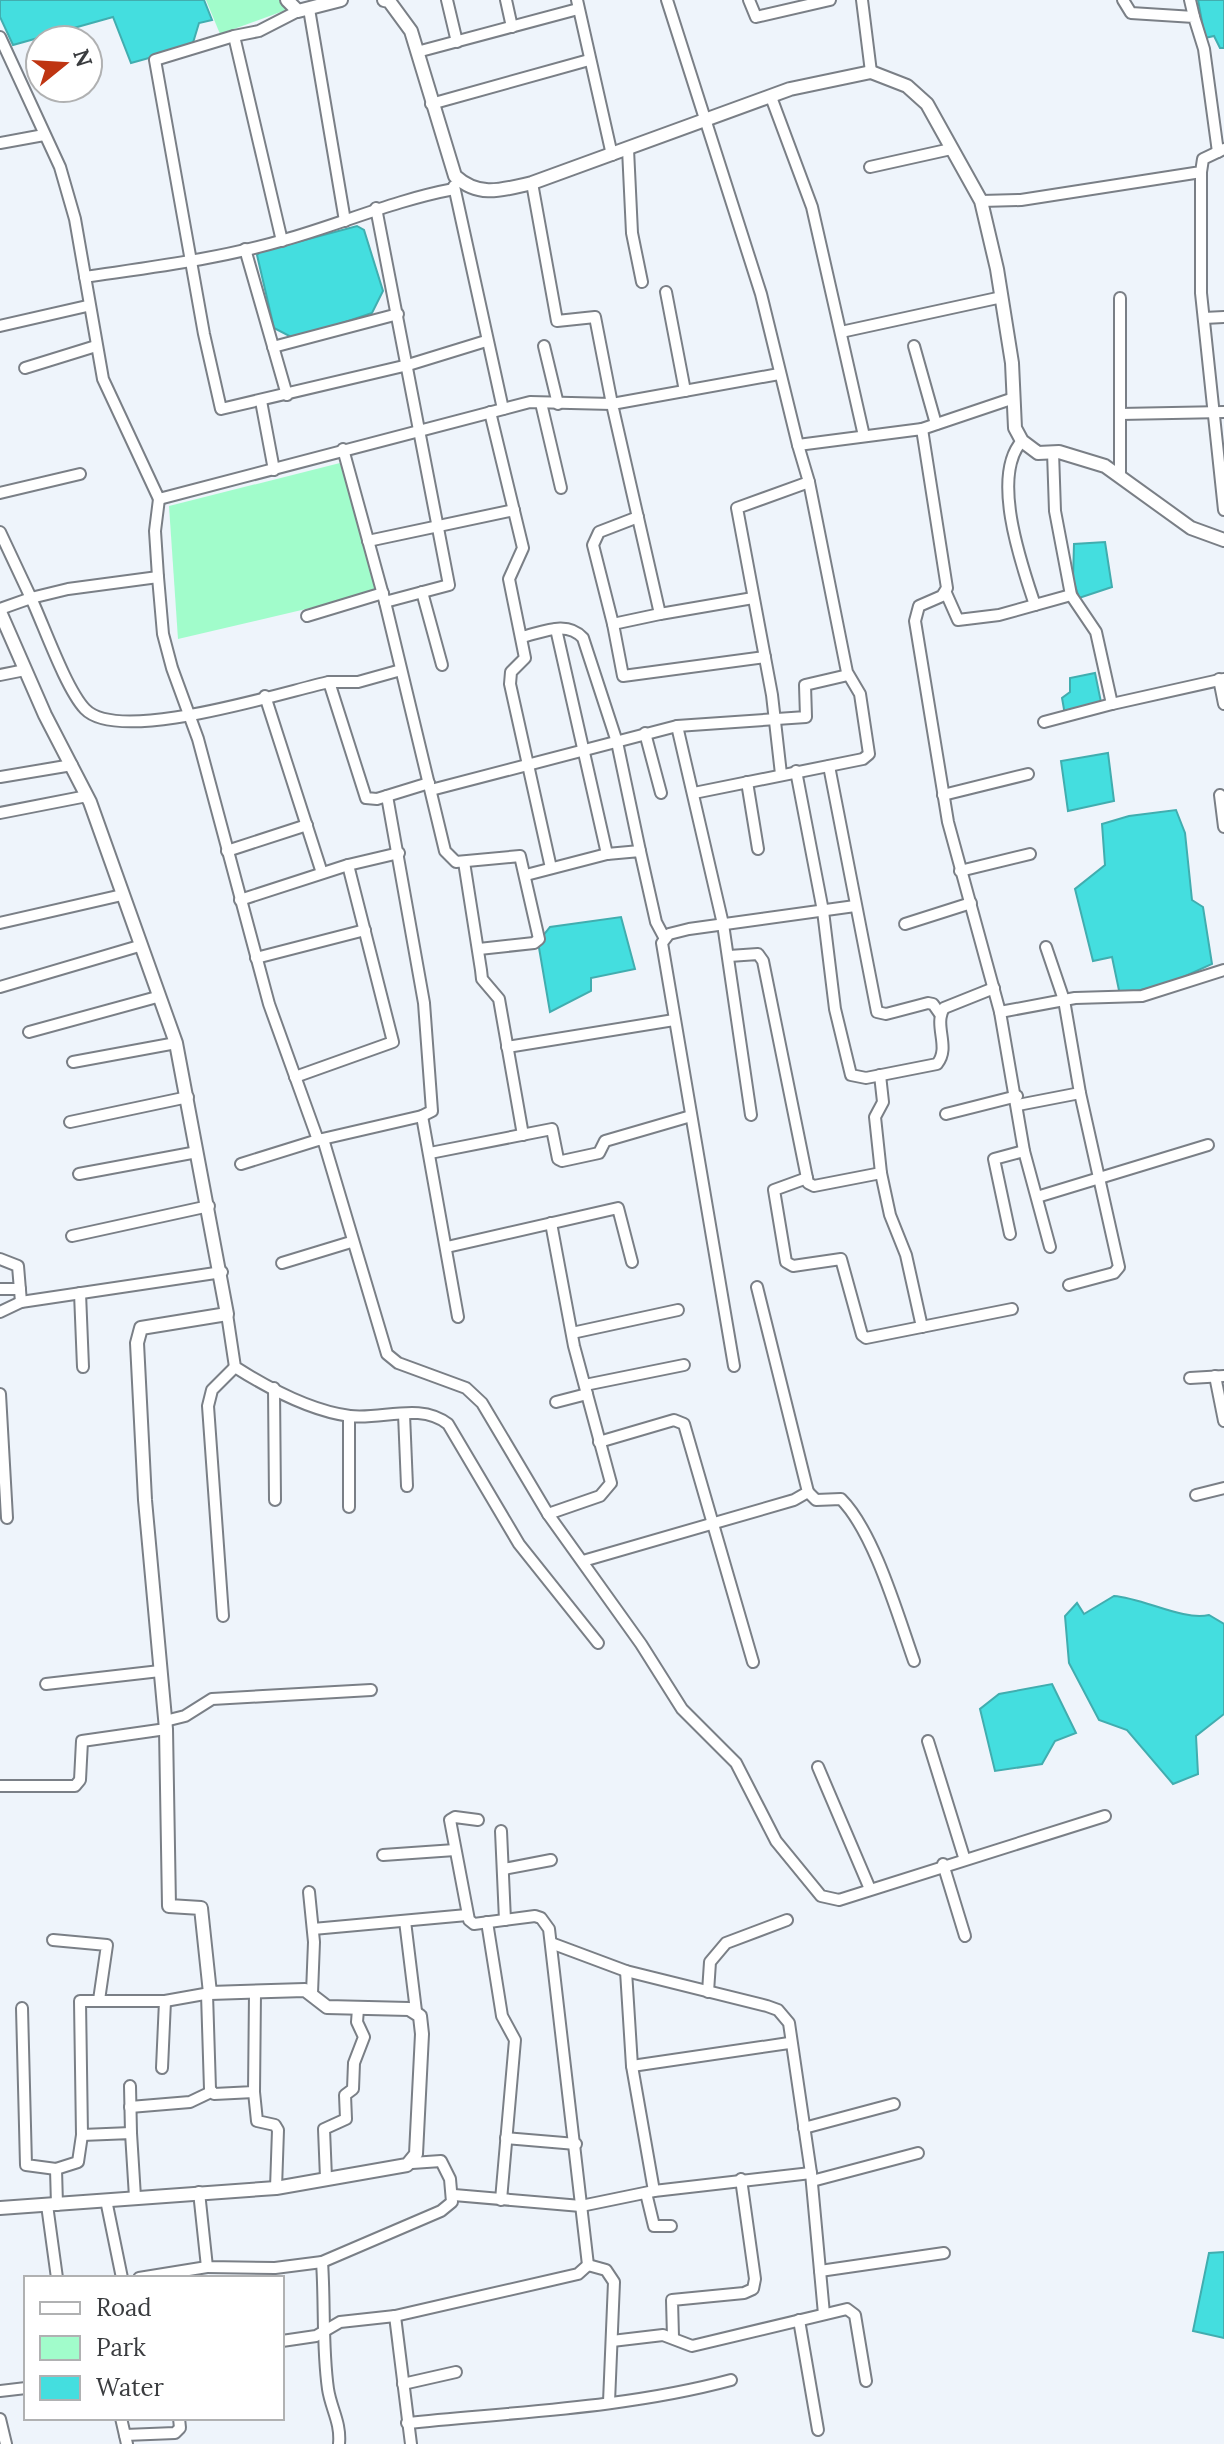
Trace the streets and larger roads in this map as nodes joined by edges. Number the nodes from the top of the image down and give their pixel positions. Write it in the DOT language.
graph roads {
  1 [pos="287,0"];
  2 [pos="341,0"];
  3 [pos="384,0"];
  4 [pos="447,0"];
  5 [pos="506,0"];
  6 [pos="667,0"];
  7 [pos="749,0"];
  8 [pos="830,0"];
  9 [pos="862,0"];
  10 [pos="1123,0"];
  11 [pos="1190,0"];
  12 [pos="578,5"];
  13 [pos="303,10"];
  14 [pos="1194,17"];
  15 [pos="512,27"];
  16 [pos="234,36"];
  17 [pos="1,42"];
  18 [pos="457,42"];
  19 [pos="417,52"];
  20 [pos="589,60"];
  21 [pos="871,72"];
  22 [pos="771,97"];
  23 [pos="431,104"];
  24 [pos="706,121"];
  25 [pos="44,135"];
  26 [pos="0,143"];
  27 [pos="628,149"];
  28 [pos="951,149"];
  29 [pos="1221,150"];
  30 [pos="612,155"];
  31 [pos="870,167"];
  32 [pos="1201,172"];
  33 [pos="454,182"];
  34 [pos="532,183"];
  35 [pos="981,201"];
  36 [pos="376,208"];
  37 [pos="345,221"];
  38 [pos="282,241"];
  39 [pos="245,249"];
  40 [pos="192,261"];
  41 [pos="85,277"];
  42 [pos="642,282"];
  43 [pos="666,292"];
  44 [pos="1002,297"];
  45 [pos="1120,298"];
  46 [pos="87,306"];
  47 [pos="398,314"];
  48 [pos="1224,317"];
  49 [pos="1204,318"];
  50 [pos="0,326"];
  51 [pos="841,332"];
  52 [pos="486,341"];
  53 [pos="96,346"];
  54 [pos="544,346"];
  55 [pos="914,346"];
  56 [pos="273,347"];
  57 [pos="408,365"];
  58 [pos="25,368"];
  59 [pos="779,374"];
  60 [pos="685,391"];
  61 [pos="287,395"];
  62 [pos="1014,398"];
  63 [pos="261,401"];
  64 [pos="541,403"];
  65 [pos="558,404"];
  66 [pos="612,404"];
  67 [pos="503,409"];
  68 [pos="490,412"];
  69 [pos="1219,412"];
  70 [pos="1120,414"];
  71 [pos="936,424"];
  72 [pos="922,429"];
  73 [pos="419,431"];
  74 [pos="864,436"];
  75 [pos="1022,441"];
  76 [pos="798,445"];
  77 [pos="343,449"];
  78 [pos="1053,452"];
  79 [pos="274,470"];
  80 [pos="80,474"];
  81 [pos="1120,476"];
  82 [pos="809,482"];
  83 [pos="561,488"];
  84 [pos="0,493"];
  85 [pos="159,499"];
  86 [pos="514,510"];
  87 [pos="1224,510"];
  88 [pos="638,517"];
  89 [pos="437,527"];
  90 [pos="0,532"];
  91 [pos="1224,540"];
  92 [pos="368,541"];
  93 [pos="158,577"];
  94 [pos="422,592"];
  95 [pos="946,593"];
  96 [pos="1071,595"];
  97 [pos="384,598"];
  98 [pos="753,598"];
  99 [pos="27,599"];
  100 [pos="1035,605"];
  101 [pos="3,609"];
  102 [pos="660,614"];
  103 [pos="307,616"];
  104 [pos="613,624"];
  105 [pos="556,629"];
  106 [pos="522,637"];
  107 [pos="765,657"];
  108 [pos="442,665"];
  109 [pos="25,670"];
  110 [pos="401,670"];
  111 [pos="0,675"];
  112 [pos="848,675"];
  113 [pos="1222,679"];
  114 [pos="329,682"];
  115 [pos="265,696"];
  116 [pos="1112,704"];
  117 [pos="1224,704"];
  118 [pos="191,717"];
  119 [pos="775,718"];
  120 [pos="1044,722"];
  121 [pos="677,726"];
  122 [pos="645,733"];
  123 [pos="617,742"];
  124 [pos="585,751"];
  125 [pos="525,764"];
  126 [pos="72,765"];
  127 [pos="829,766"];
  128 [pos="796,771"];
  129 [pos="781,774"];
  130 [pos="1028,774"];
  131 [pos="0,777"];
  132 [pos="747,782"];
  133 [pos="430,787"];
  134 [pos="661,793"];
  135 [pos="694,793"];
  136 [pos="943,795"];
  137 [pos="1220,795"];
  138 [pos="87,796"];
  139 [pos="387,796"];
  140 [pos="0,813"];
  141 [pos="307,825"];
  142 [pos="1224,827"];
  143 [pos="758,849"];
  144 [pos="227,851"];
  145 [pos="640,851"];
  146 [pos="399,853"];
  147 [pos="607,854"];
  148 [pos="1030,854"];
  149 [pos="464,862"];
  150 [pos="348,865"];
  151 [pos="551,868"];
  152 [pos="960,871"];
  153 [pos="322,873"];
  154 [pos="526,875"];
  155 [pos="122,895"];
  156 [pos="240,900"];
  157 [pos="971,903"];
  158 [pos="855,906"];
  159 [pos="823,911"];
  160 [pos="0,923"];
  161 [pos="723,924"];
  162 [pos="905,924"];
  163 [pos="365,930"];
  164 [pos="664,937"];
  165 [pos="139,946"];
  166 [pos="1046,947"];
  167 [pos="479,949"];
  168 [pos="729,956"];
  169 [pos="256,958"];
  170 [pos="1224,970"];
  171 [pos="0,987"];
  172 [pos="994,988"];
  173 [pos="157,997"];
  174 [pos="1064,1000"];
  175 [pos="1000,1012"];
  176 [pos="940,1014"];
  177 [pos="674,1020"];
  178 [pos="29,1032"];
  179 [pos="176,1043"];
  180 [pos="507,1047"];
  181 [pos="73,1062"];
  182 [pos="880,1075"];
  183 [pos="295,1077"];
  184 [pos="1080,1093"];
  185 [pos="188,1097"];
  186 [pos="1018,1100"];
  187 [pos="946,1114"];
  188 [pos="751,1115"];
  189 [pos="422,1116"];
  190 [pos="691,1116"];
  191 [pos="70,1122"];
  192 [pos="523,1135"];
  193 [pos="321,1139"];
  194 [pos="1208,1145"];
  195 [pos="1024,1151"];
  196 [pos="197,1152"];
  197 [pos="430,1153"];
  198 [pos="241,1164"];
  199 [pos="881,1173"];
  200 [pos="79,1174"];
  201 [pos="1100,1176"];
  202 [pos="807,1178"];
  203 [pos="1037,1197"];
  204 [pos="209,1206"];
  205 [pos="551,1223"];
  206 [pos="1010,1234"];
  207 [pos="72,1236"];
  208 [pos="351,1242"];
  209 [pos="447,1247"];
  210 [pos="1050,1247"];
  211 [pos="0,1259"];
  212 [pos="632,1262"];
  213 [pos="282,1263"];
  214 [pos="222,1272"];
  215 [pos="1069,1285"];
  216 [pos="757,1287"];
  217 [pos="0,1289"];
  218 [pos="20,1289"];
  219 [pos="80,1293"];
  220 [pos="21,1302"];
  221 [pos="1012,1309"];
  222 [pos="678,1310"];
  223 [pos="0,1312"];
  224 [pos="227,1314"];
  225 [pos="458,1317"];
  226 [pos="922,1327"];
  227 [pos="572,1333"];
  228 [pos="684,1365"];
  229 [pos="734,1366"];
  230 [pos="83,1367"];
  231 [pos="235,1367"];
  232 [pos="1219,1376"];
  233 [pos="1190,1378"];
  234 [pos="274,1388"];
  235 [pos="586,1390"];
  236 [pos="0,1394"];
  237 [pos="556,1402"];
  238 [pos="404,1414"];
  239 [pos="349,1416"];
  240 [pos="1224,1421"];
  241 [pos="599,1442"];
  242 [pos="407,1486"];
  243 [pos="1224,1488"];
  244 [pos="808,1492"];
  245 [pos="1196,1495"];
  246 [pos="275,1500"];
  247 [pos="349,1507"];
  248 [pos="548,1514"];
  249 [pos="7,1518"];
  250 [pos="714,1521"];
  251 [pos="583,1561"];
  252 [pos="223,1616"];
  253 [pos="598,1643"];
  254 [pos="914,1661"];
  255 [pos="753,1662"];
  256 [pos="160,1671"];
  257 [pos="46,1684"];
  258 [pos="371,1690"];
  259 [pos="165,1725"];
  260 [pos="928,1741"];
  261 [pos="818,1767"];
  262 [pos="0,1786"];
  263 [pos="1105,1816"];
  264 [pos="478,1820"];
  265 [pos="501,1831"];
  266 [pos="455,1850"];
  267 [pos="383,1855"];
  268 [pos="964,1857"];
  269 [pos="551,1860"];
  270 [pos="943,1864"];
  271 [pos="504,1869"];
  272 [pos="870,1889"];
  273 [pos="309,1892"];
  274 [pos="467,1915"];
  275 [pos="505,1920"];
  276 [pos="787,1920"];
  277 [pos="405,1921"];
  278 [pos="487,1922"];
  279 [pos="313,1929"];
  280 [pos="965,1936"];
  281 [pos="53,1940"];
  282 [pos="551,1943"];
  283 [pos="626,1971"];
  284 [pos="708,1992"];
  285 [pos="208,1993"];
  286 [pos="255,1993"];
  287 [pos="312,1993"];
  288 [pos="99,2000"];
  289 [pos="165,2001"];
  290 [pos="22,2008"];
  291 [pos="358,2009"];
  292 [pos="416,2011"];
  293 [pos="789,2043"];
  294 [pos="632,2066"];
  295 [pos="162,2068"];
  296 [pos="130,2086"];
  297 [pos="211,2092"];
  298 [pos="254,2092"];
  299 [pos="894,2104"];
  300 [pos="130,2107"];
  301 [pos="804,2128"];
  302 [pos="131,2133"];
  303 [pos="82,2135"];
  304 [pos="506,2138"];
  305 [pos="576,2144"];
  306 [pos="918,2153"];
  307 [pos="412,2163"];
  308 [pos="56,2169"];
  309 [pos="811,2177"];
  310 [pos="326,2178"];
  311 [pos="741,2179"];
  312 [pos="276,2188"];
  313 [pos="199,2192"];
  314 [pos="650,2192"];
  315 [pos="454,2195"];
  316 [pos="135,2197"];
  317 [pos="106,2200"];
  318 [pos="501,2200"];
  319 [pos="52,2205"];
  320 [pos="581,2206"];
  321 [pos="0,2208"];
  322 [pos="671,2226"];
  323 [pos="944,2253"];
  324 [pos="322,2262"];
  325 [pos="588,2265"];
  326 [pos="207,2267"];
  327 [pos="820,2271"];
  328 [pos="57,2276"];
  329 [pos="122,2276"];
  330 [pos="151,2276"];
  331 [pos="824,2314"];
  332 [pos="395,2316"];
  333 [pos="799,2320"];
  334 [pos="327,2328"];
  335 [pos="673,2337"];
  336 [pos="284,2341"];
  337 [pos="612,2341"];
  338 [pos="456,2372"];
  339 [pos="731,2380"];
  340 [pos="866,2381"];
  341 [pos="403,2384"];
  342 [pos="24,2388"];
  343 [pos="0,2391"];
  344 [pos="609,2402"];
  345 [pos="0,2419"];
  346 [pos="179,2420"];
  347 [pos="407,2423"];
  348 [pos="818,2430"];
  349 [pos="126,2439"];
  350 [pos="6,2444"];
  351 [pos="339,2444"];
  352 [pos="411,2444"];
  1 -- 13 [label="street"];
  2 -- 13 [label="street"];
  3 -- 19 [label="street"];
  4 -- 18 [label="street"];
  5 -- 15 [label="street"];
  6 -- 24 [label="street"];
  7 -- 8 [label="street"];
  9 -- 21 [label="street"];
  10 -- 14 [label="street"];
  11 -- 14 [label="street"];
  12 -- 15 [label="street"];
  12 -- 20 [label="street"];
  13 -- 16 [label="street"];
  13 -- 37 [label="street"];
  14 -- 29 [label="street"];
  15 -- 18 [label="street"];
  16 -- 38 [label="street"];
  16 -- 40 [label="street"];
  17 -- 25 [label="street"];
  18 -- 19 [label="street"];
  19 -- 23 [label="street"];
  20 -- 23 [label="street"];
  20 -- 30 [label="street"];
  21 -- 22 [label="street"];
  21 -- 28 [label="street"];
  22 -- 24 [label="street"];
  22 -- 51 [label="street"];
  23 -- 33 [label="street"];
  24 -- 27 [label="street"];
  24 -- 59 [label="street"];
  25 -- 26 [label="street"];
  25 -- 41 [label="street"];
  27 -- 30 [label="street"];
  27 -- 42 [label="street"];
  28 -- 31 [label="street"];
  28 -- 35 [label="street"];
  29 -- 32 [label="street"];
  30 -- 34 [label="street"];
  32 -- 35 [label="street"];
  32 -- 49 [label="street"];
  33 -- 34 [label="street"];
  33 -- 36 [label="street"];
  33 -- 52 [label="street"];
  34 -- 66 [label="street"];
  35 -- 44 [label="street"];
  36 -- 37 [label="street"];
  36 -- 47 [label="street"];
  37 -- 38 [label="street"];
  38 -- 39 [label="street"];
  39 -- 40 [label="street"];
  39 -- 56 [label="street"];
  40 -- 41 [label="street"];
  40 -- 63 [label="street"];
  41 -- 46 [label="street"];
  43 -- 60 [label="street"];
  44 -- 51 [label="street"];
  44 -- 62 [label="street"];
  45 -- 70 [label="street"];
  46 -- 50 [label="street"];
  46 -- 53 [label="street"];
  47 -- 56 [label="street"];
  47 -- 57 [label="street"];
  48 -- 49 [label="street"];
  49 -- 69 [label="street"];
  51 -- 74 [label="street"];
  52 -- 57 [label="street"];
  52 -- 67 [label="street"];
  53 -- 58 [label="street"];
  53 -- 85 [label="street"];
  54 -- 65 [label="street"];
  55 -- 71 [label="street"];
  56 -- 61 [label="street"];
  57 -- 61 [label="street"];
  57 -- 73 [label="street"];
  59 -- 60 [label="street"];
  59 -- 76 [label="street"];
  60 -- 66 [label="street"];
  61 -- 63 [label="street"];
  62 -- 71 [label="street"];
  62 -- 75 [label="street"];
  63 -- 79 [label="street"];
  64 -- 65 [label="street"];
  64 -- 67 [label="street"];
  64 -- 83 [label="street"];
  65 -- 66 [label="street"];
  66 -- 88 [label="street"];
  67 -- 68 [label="street"];
  68 -- 73 [label="street"];
  68 -- 86 [label="street"];
  69 -- 70 [label="street"];
  69 -- 87 [label="street"];
  70 -- 81 [label="street"];
  71 -- 72 [label="street"];
  72 -- 74 [label="street"];
  72 -- 95 [label="street"];
  73 -- 77 [label="street"];
  73 -- 89 [label="street"];
  74 -- 76 [label="street"];
  75 -- 78 [label="street"];
  75 -- 100 [label="street"];
  76 -- 82 [label="street"];
  77 -- 79 [label="street"];
  77 -- 92 [label="street"];
  78 -- 81 [label="street"];
  78 -- 96 [label="street"];
  79 -- 85 [label="street"];
  80 -- 84 [label="street"];
  81 -- 91 [label="street"];
  82 -- 98 [label="street"];
  82 -- 112 [label="street"];
  85 -- 93 [label="street"];
  86 -- 89 [label="street"];
  86 -- 106 [label="street"];
  88 -- 102 [label="street"];
  88 -- 104 [label="street"];
  89 -- 92 [label="street"];
  89 -- 94 [label="street"];
  90 -- 99 [label="street"];
  92 -- 97 [label="street"];
  93 -- 99 [label="street"];
  93 -- 118 [label="street"];
  94 -- 97 [label="street"];
  94 -- 108 [label="street"];
  95 -- 100 [label="street"];
  95 -- 136 [label="street"];
  96 -- 100 [label="street"];
  96 -- 116 [label="street"];
  97 -- 103 [label="street"];
  97 -- 110 [label="street"];
  98 -- 102 [label="street"];
  98 -- 107 [label="street"];
  99 -- 101 [label="street"];
  99 -- 118 [label="street"];
  101 -- 109 [label="street"];
  102 -- 104 [label="street"];
  104 -- 107 [label="street"];
  105 -- 106 [label="street"];
  105 -- 123 [label="street"];
  105 -- 124 [label="street"];
  106 -- 125 [label="street"];
  107 -- 119 [label="street"];
  109 -- 111 [label="street"];
  109 -- 126 [label="street"];
  110 -- 114 [label="street"];
  110 -- 133 [label="street"];
  112 -- 119 [label="street"];
  112 -- 127 [label="street"];
  113 -- 116 [label="street"];
  113 -- 117 [label="street"];
  114 -- 115 [label="street"];
  114 -- 139 [label="street"];
  115 -- 118 [label="street"];
  115 -- 141 [label="street"];
  116 -- 120 [label="street"];
  118 -- 144 [label="street"];
  119 -- 121 [label="street"];
  119 -- 129 [label="street"];
  121 -- 122 [label="street"];
  121 -- 135 [label="street"];
  122 -- 123 [label="street"];
  122 -- 134 [label="street"];
  123 -- 124 [label="street"];
  123 -- 145 [label="street"];
  124 -- 125 [label="street"];
  124 -- 147 [label="street"];
  125 -- 133 [label="street"];
  125 -- 151 [label="street"];
  126 -- 131 [label="street"];
  126 -- 138 [label="street"];
  127 -- 128 [label="street"];
  127 -- 158 [label="street"];
  128 -- 129 [label="street"];
  128 -- 159 [label="street"];
  129 -- 132 [label="street"];
  130 -- 136 [label="street"];
  132 -- 135 [label="street"];
  132 -- 143 [label="street"];
  133 -- 139 [label="street"];
  133 -- 149 [label="street"];
  135 -- 161 [label="street"];
  136 -- 152 [label="street"];
  137 -- 142 [label="street"];
  138 -- 140 [label="street"];
  138 -- 155 [label="street"];
  139 -- 146 [label="street"];
  141 -- 144 [label="street"];
  141 -- 153 [label="street"];
  144 -- 156 [label="street"];
  145 -- 147 [label="street"];
  145 -- 164 [label="street"];
  146 -- 150 [label="street"];
  146 -- 189 [label="street"];
  147 -- 151 [label="street"];
  148 -- 152 [label="street"];
  149 -- 154 [label="street"];
  149 -- 167 [label="street"];
  150 -- 153 [label="street"];
  150 -- 163 [label="street"];
  151 -- 154 [label="street"];
  152 -- 157 [label="street"];
  153 -- 156 [label="street"];
  154 -- 167 [label="street"];
  155 -- 160 [label="street"];
  155 -- 165 [label="street"];
  156 -- 169 [label="street"];
  157 -- 162 [label="street"];
  157 -- 172 [label="street"];
  158 -- 159 [label="street"];
  158 -- 176 [label="street"];
  159 -- 161 [label="street"];
  159 -- 182 [label="street"];
  161 -- 164 [label="street"];
  161 -- 168 [label="street"];
  163 -- 169 [label="street"];
  163 -- 183 [label="street"];
  164 -- 177 [label="street"];
  165 -- 171 [label="street"];
  165 -- 173 [label="street"];
  166 -- 174 [label="street"];
  167 -- 180 [label="street"];
  168 -- 188 [label="street"];
  168 -- 202 [label="street"];
  169 -- 183 [label="street"];
  170 -- 174 [label="street"];
  172 -- 175 [label="street"];
  172 -- 176 [label="street"];
  173 -- 178 [label="street"];
  173 -- 179 [label="street"];
  174 -- 175 [label="street"];
  174 -- 184 [label="street"];
  175 -- 186 [label="street"];
  176 -- 182 [label="street"];
  177 -- 180 [label="street"];
  177 -- 190 [label="street"];
  179 -- 181 [label="street"];
  179 -- 185 [label="street"];
  180 -- 192 [label="street"];
  182 -- 199 [label="street"];
  183 -- 193 [label="street"];
  184 -- 186 [label="street"];
  184 -- 201 [label="street"];
  185 -- 191 [label="street"];
  185 -- 196 [label="street"];
  186 -- 187 [label="street"];
  186 -- 195 [label="street"];
  189 -- 193 [label="street"];
  189 -- 197 [label="street"];
  190 -- 192 [label="street"];
  190 -- 229 [label="street"];
  192 -- 197 [label="street"];
  193 -- 198 [label="street"];
  193 -- 208 [label="street"];
  194 -- 201 [label="street"];
  195 -- 203 [label="street"];
  195 -- 206 [label="street"];
  196 -- 200 [label="street"];
  196 -- 204 [label="street"];
  197 -- 209 [label="street"];
  199 -- 202 [label="street"];
  199 -- 226 [label="street"];
  201 -- 203 [label="street"];
  201 -- 215 [label="street"];
  202 -- 226 [label="street"];
  203 -- 210 [label="street"];
  204 -- 207 [label="street"];
  204 -- 214 [label="street"];
  205 -- 209 [label="street"];
  205 -- 212 [label="street"];
  205 -- 227 [label="street"];
  208 -- 213 [label="street"];
  208 -- 248 [label="street"];
  209 -- 225 [label="street"];
  211 -- 218 [label="street"];
  214 -- 219 [label="street"];
  214 -- 224 [label="street"];
  216 -- 244 [label="street"];
  217 -- 218 [label="street"];
  218 -- 220 [label="street"];
  219 -- 220 [label="street"];
  219 -- 230 [label="street"];
  220 -- 223 [label="street"];
  221 -- 226 [label="street"];
  222 -- 227 [label="street"];
  224 -- 231 [label="street"];
  224 -- 256 [label="street"];
  227 -- 235 [label="street"];
  228 -- 235 [label="street"];
  231 -- 234 [label="street"];
  231 -- 252 [label="street"];
  232 -- 233 [label="street"];
  232 -- 240 [label="street"];
  234 -- 239 [label="street"];
  234 -- 246 [label="street"];
  235 -- 237 [label="street"];
  235 -- 241 [label="street"];
  236 -- 249 [label="street"];
  238 -- 239 [label="street"];
  238 -- 242 [label="street"];
  238 -- 253 [label="street"];
  239 -- 247 [label="street"];
  241 -- 248 [label="street"];
  241 -- 250 [label="street"];
  243 -- 245 [label="street"];
  244 -- 250 [label="street"];
  244 -- 254 [label="street"];
  248 -- 251 [label="street"];
  250 -- 251 [label="street"];
  250 -- 255 [label="street"];
  251 -- 272 [label="street"];
  256 -- 257 [label="street"];
  256 -- 259 [label="street"];
  258 -- 259 [label="street"];
  259 -- 262 [label="street"];
  259 -- 285 [label="street"];
  260 -- 268 [label="street"];
  261 -- 272 [label="street"];
  263 -- 268 [label="street"];
  264 -- 266 [label="street"];
  265 -- 271 [label="street"];
  266 -- 267 [label="street"];
  266 -- 274 [label="street"];
  268 -- 270 [label="street"];
  269 -- 271 [label="street"];
  270 -- 272 [label="street"];
  270 -- 280 [label="street"];
  271 -- 275 [label="street"];
  273 -- 279 [label="street"];
  274 -- 277 [label="street"];
  274 -- 278 [label="street"];
  275 -- 278 [label="street"];
  275 -- 282 [label="street"];
  276 -- 284 [label="street"];
  277 -- 279 [label="street"];
  277 -- 292 [label="street"];
  278 -- 304 [label="street"];
  279 -- 287 [label="street"];
  281 -- 288 [label="street"];
  282 -- 283 [label="street"];
  282 -- 305 [label="street"];
  283 -- 284 [label="street"];
  283 -- 294 [label="street"];
  284 -- 293 [label="street"];
  285 -- 286 [label="street"];
  285 -- 289 [label="street"];
  285 -- 297 [label="street"];
  286 -- 287 [label="street"];
  286 -- 298 [label="street"];
  287 -- 291 [label="street"];
  288 -- 289 [label="street"];
  288 -- 303 [label="street"];
  289 -- 295 [label="street"];
  290 -- 308 [label="street"];
  291 -- 292 [label="street"];
  291 -- 310 [label="street"];
  292 -- 307 [label="street"];
  293 -- 294 [label="street"];
  293 -- 301 [label="street"];
  294 -- 314 [label="street"];
  296 -- 300 [label="street"];
  297 -- 298 [label="street"];
  297 -- 300 [label="street"];
  298 -- 312 [label="street"];
  299 -- 301 [label="street"];
  300 -- 302 [label="street"];
  301 -- 309 [label="street"];
  302 -- 303 [label="street"];
  302 -- 316 [label="street"];
  303 -- 308 [label="street"];
  304 -- 305 [label="street"];
  304 -- 318 [label="street"];
  305 -- 320 [label="street"];
  306 -- 309 [label="street"];
  307 -- 310 [label="street"];
  307 -- 315 [label="street"];
  308 -- 319 [label="street"];
  309 -- 311 [label="street"];
  309 -- 327 [label="street"];
  310 -- 312 [label="street"];
  311 -- 314 [label="street"];
  311 -- 335 [label="street"];
  312 -- 313 [label="street"];
  313 -- 316 [label="street"];
  313 -- 326 [label="street"];
  314 -- 320 [label="street"];
  314 -- 322 [label="street"];
  315 -- 318 [label="street"];
  315 -- 324 [label="street"];
  316 -- 317 [label="street"];
  317 -- 319 [label="street"];
  317 -- 329 [label="street"];
  318 -- 320 [label="street"];
  319 -- 321 [label="street"];
  319 -- 328 [label="street"];
  320 -- 325 [label="street"];
  323 -- 327 [label="street"];
  324 -- 326 [label="street"];
  324 -- 334 [label="street"];
  325 -- 332 [label="street"];
  325 -- 337 [label="street"];
  326 -- 330 [label="street"];
  327 -- 331 [label="street"];
  331 -- 333 [label="street"];
  331 -- 340 [label="street"];
  332 -- 334 [label="street"];
  332 -- 341 [label="street"];
  333 -- 335 [label="street"];
  333 -- 348 [label="street"];
  334 -- 336 [label="street"];
  334 -- 351 [label="street"];
  335 -- 337 [label="street"];
  337 -- 344 [label="street"];
  338 -- 341 [label="street"];
  339 -- 344 [label="street"];
  341 -- 347 [label="street"];
  342 -- 343 [label="street"];
  344 -- 347 [label="street"];
  345 -- 350 [label="street"];
  346 -- 349 [label="street"];
  347 -- 352 [label="street"];
}
